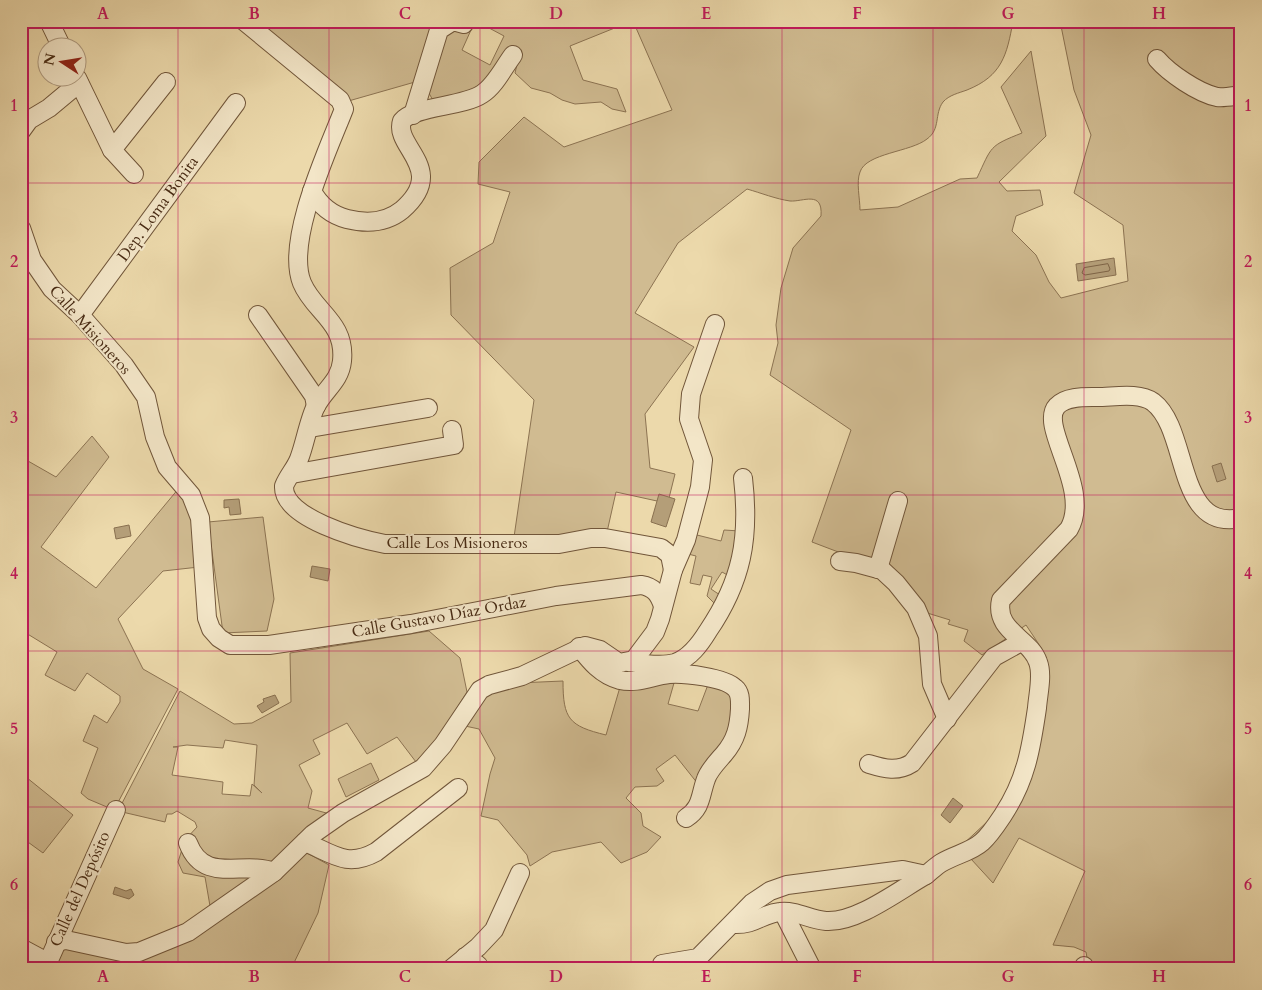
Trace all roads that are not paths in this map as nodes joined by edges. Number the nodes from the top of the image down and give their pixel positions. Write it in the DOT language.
graph roads {
  1 [pos="50,21"];
  2 [pos="244,21"];
  3 [pos="464,24"];
  4 [pos="58,38"];
  5 [pos="513,55"];
  6 [pos="1157,59"];
  7 [pos="166,82"];
  8 [pos="69,88"];
  9 [pos="82,88"];
  10 [pos="1241,96"];
  11 [pos="236,103"];
  12 [pos="413,115"];
  13 [pos="21,131"];
  14 [pos="112,150"];
  15 [pos="134,174"];
  16 [pos="312,191"];
  17 [pos="21,228"];
  18 [pos="258,314"];
  19 [pos="80,315"];
  20 [pos="716,324"];
  21 [pos="316,406"];
  22 [pos="428,408"];
  23 [pos="310,428"];
  24 [pos="452,430"];
  25 [pos="292,474"];
  26 [pos="742,478"];
  27 [pos="898,501"];
  28 [pos="1241,518"];
  29 [pos="840,561"];
  30 [pos="878,569"];
  31 [pos="673,570"];
  32 [pos="663,606"];
  33 [pos="211,629"];
  34 [pos="1021,642"];
  35 [pos="579,647"];
  36 [pos="629,662"];
  37 [pos="947,719"];
  38 [pos="869,764"];
  39 [pos="458,788"];
  40 [pos="116,810"];
  41 [pos="686,818"];
  42 [pos="305,842"];
  43 [pos="188,843"];
  44 [pos="274,872"];
  45 [pos="520,874"];
  46 [pos="926,875"];
  47 [pos="783,912"];
  48 [pos="732,924"];
  49 [pos="56,942"];
  50 [pos="21,948"];
  51 [pos="465,957"];
  52 [pos="662,964"];
  53 [pos="46,966"];
  54 [pos="451,969"];
  55 [pos="479,969"];
  56 [pos="812,969"];
  1 -- 4 [label="street"];
  2 -- 16 [label="street, Calle Los Misioneros"];
  3 -- 12 [label="street"];
  5 -- 12 [label="street"];
  6 -- 10 [label="street"];
  7 -- 14 [label="street"];
  8 -- 13 [label="street"];
  9 -- 14 [label="street"];
  11 -- 19 [label="street, Dep. Loma Bonita"];
  12 -- 16 [label="street"];
  14 -- 15 [label="street"];
  16 -- 21 [label="street, Calle Los Misioneros"];
  17 -- 19 [label="street, Calle Misioneros"];
  18 -- 21 [label="street"];
  19 -- 33 [label="street, Calle Misioneros"];
  20 -- 31 [label="street"];
  21 -- 23 [label="street, Calle Los Misioneros"];
  22 -- 23 [label="street"];
  23 -- 25 [label="street, Calle Los Misioneros"];
  24 -- 25 [label="street"];
  25 -- 31 [label="street, Calle Los Misioneros"];
  26 -- 36 [label="street"];
  27 -- 30 [label="street"];
  28 -- 34 [label="street"];
  29 -- 30 [label="street"];
  30 -- 37 [label="street"];
  31 -- 32 [label="street"];
  32 -- 33 [label="street, Calle Gustavo Díaz Ordaz"];
  32 -- 36 [label="street"];
  34 -- 37 [label="street"];
  34 -- 46 [label="street"];
  35 -- 36 [label="street"];
  35 -- 41 [label="street"];
  35 -- 42 [label="street"];
  37 -- 38 [label="street"];
  39 -- 42 [label="street"];
  40 -- 49 [label="street, Calle del Depósito"];
  42 -- 44 [label="street"];
  43 -- 44 [label="street"];
  44 -- 49 [label="street"];
  45 -- 51 [label="street"];
  46 -- 47 [label="street"];
  46 -- 48 [label="street"];
  47 -- 48 [label="street"];
  47 -- 56 [label="street"];
  48 -- 52 [label="street"];
  49 -- 53 [label="street, Calle del Depósito"];
  50 -- 53 [label="street"];
  51 -- 54 [label="street"];
  51 -- 55 [label="street"];
}
